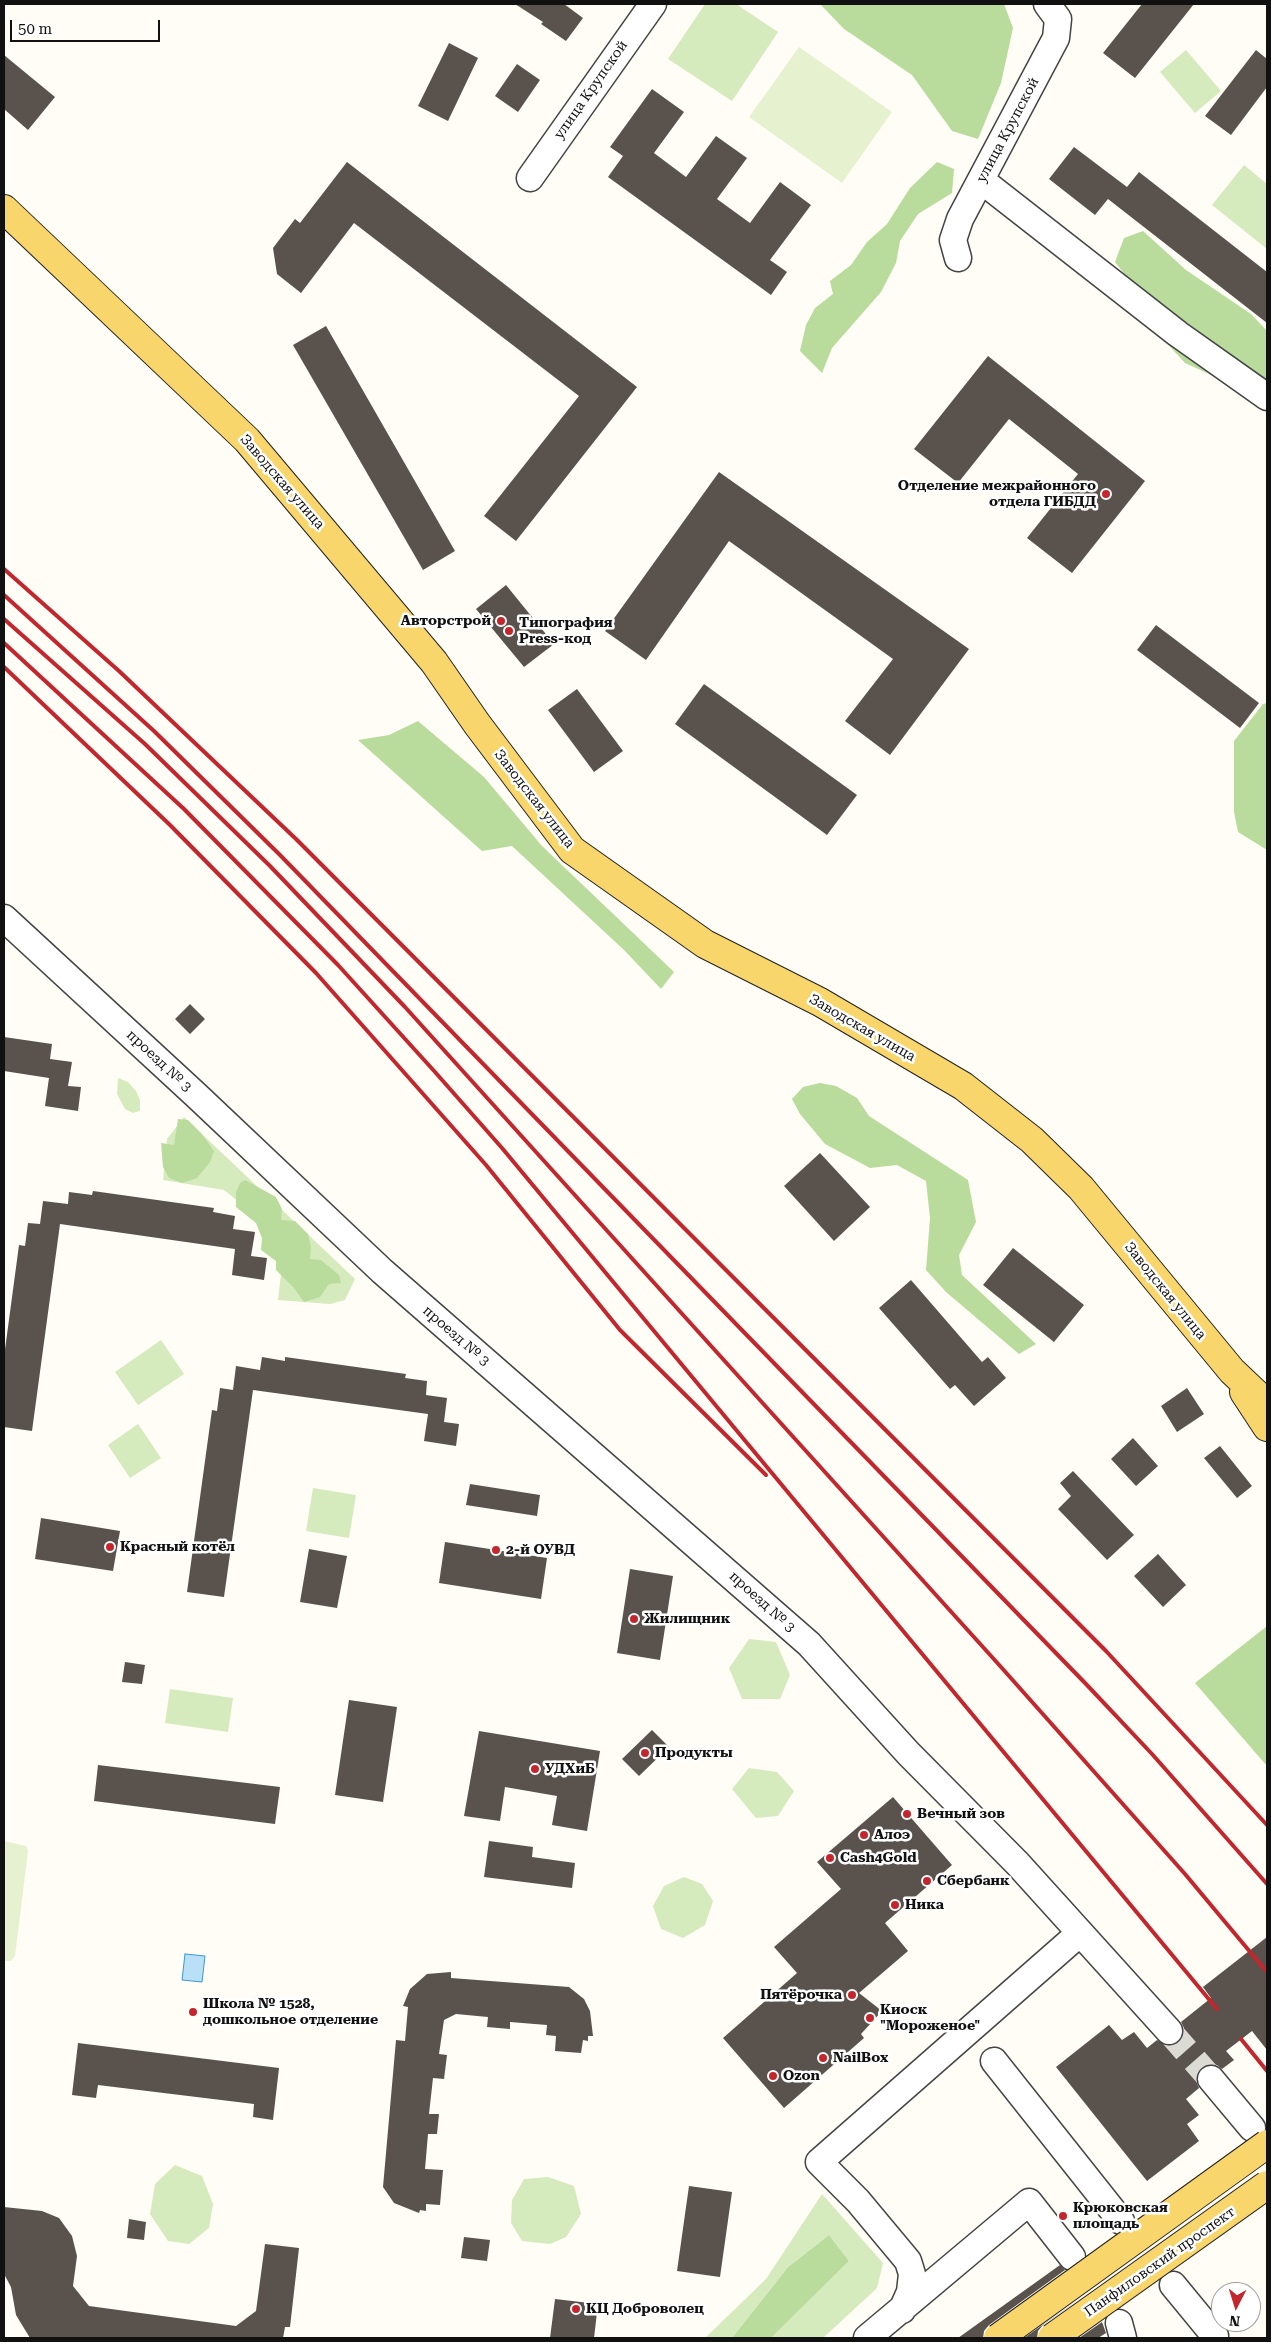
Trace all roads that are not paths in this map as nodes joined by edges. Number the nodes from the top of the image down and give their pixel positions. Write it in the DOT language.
graph roads {
  1 [pos="653,4"];
  2 [pos="1047,4"];
  3 [pos="530,178"];
  4 [pos="981,180"];
  5 [pos="4,210"];
  6 [pos="958,258"];
  7 [pos="1267,397"];
  8 [pos="4,918"];
  9 [pos="1232,1371"];
  10 [pos="1267,1404"];
  11 [pos="1267,1427"];
  12 [pos="1080,1933"];
  13 [pos="1169,2031"];
  14 [pos="994,2061"];
  15 [pos="1210,2079"];
  16 [pos="1259,2136"];
  17 [pos="1267,2185"];
  18 [pos="1121,2222"];
  19 [pos="1072,2257"];
  20 [pos="1173,2285"];
  21 [pos="902,2310"];
  22 [pos="1215,2336"];
  23 [pos="867,2338"];
  24 [pos="998,2338"];
  25 [pos="1052,2338"];
  1 -- 3 [label="street, улица Крупской"];
  2 -- 4 [label="street, улица Крупской"];
  4 -- 6 [label="street, улица Крупской"];
  4 -- 7 [label="street"];
  5 -- 9 [label="main road, Заводская улица"];
  8 -- 12 [label="street, проезд № 3"];
  9 -- 10 [label="main road, Заводская улица"];
  9 -- 11 [label="main road, Заводская улица"];
  12 -- 13 [label="street, проезд № 3"];
  12 -- 21 [label="street"];
  14 -- 18 [label="street"];
  15 -- 16 [label="street"];
  16 -- 24 [label="main road, bridge"];
  17 -- 25 [label="main road, Панфиловский проспект, bridge"];
  19 -- 21 [label="street"];
  20 -- 22 [label="street"];
  21 -- 23 [label="street"];
}
